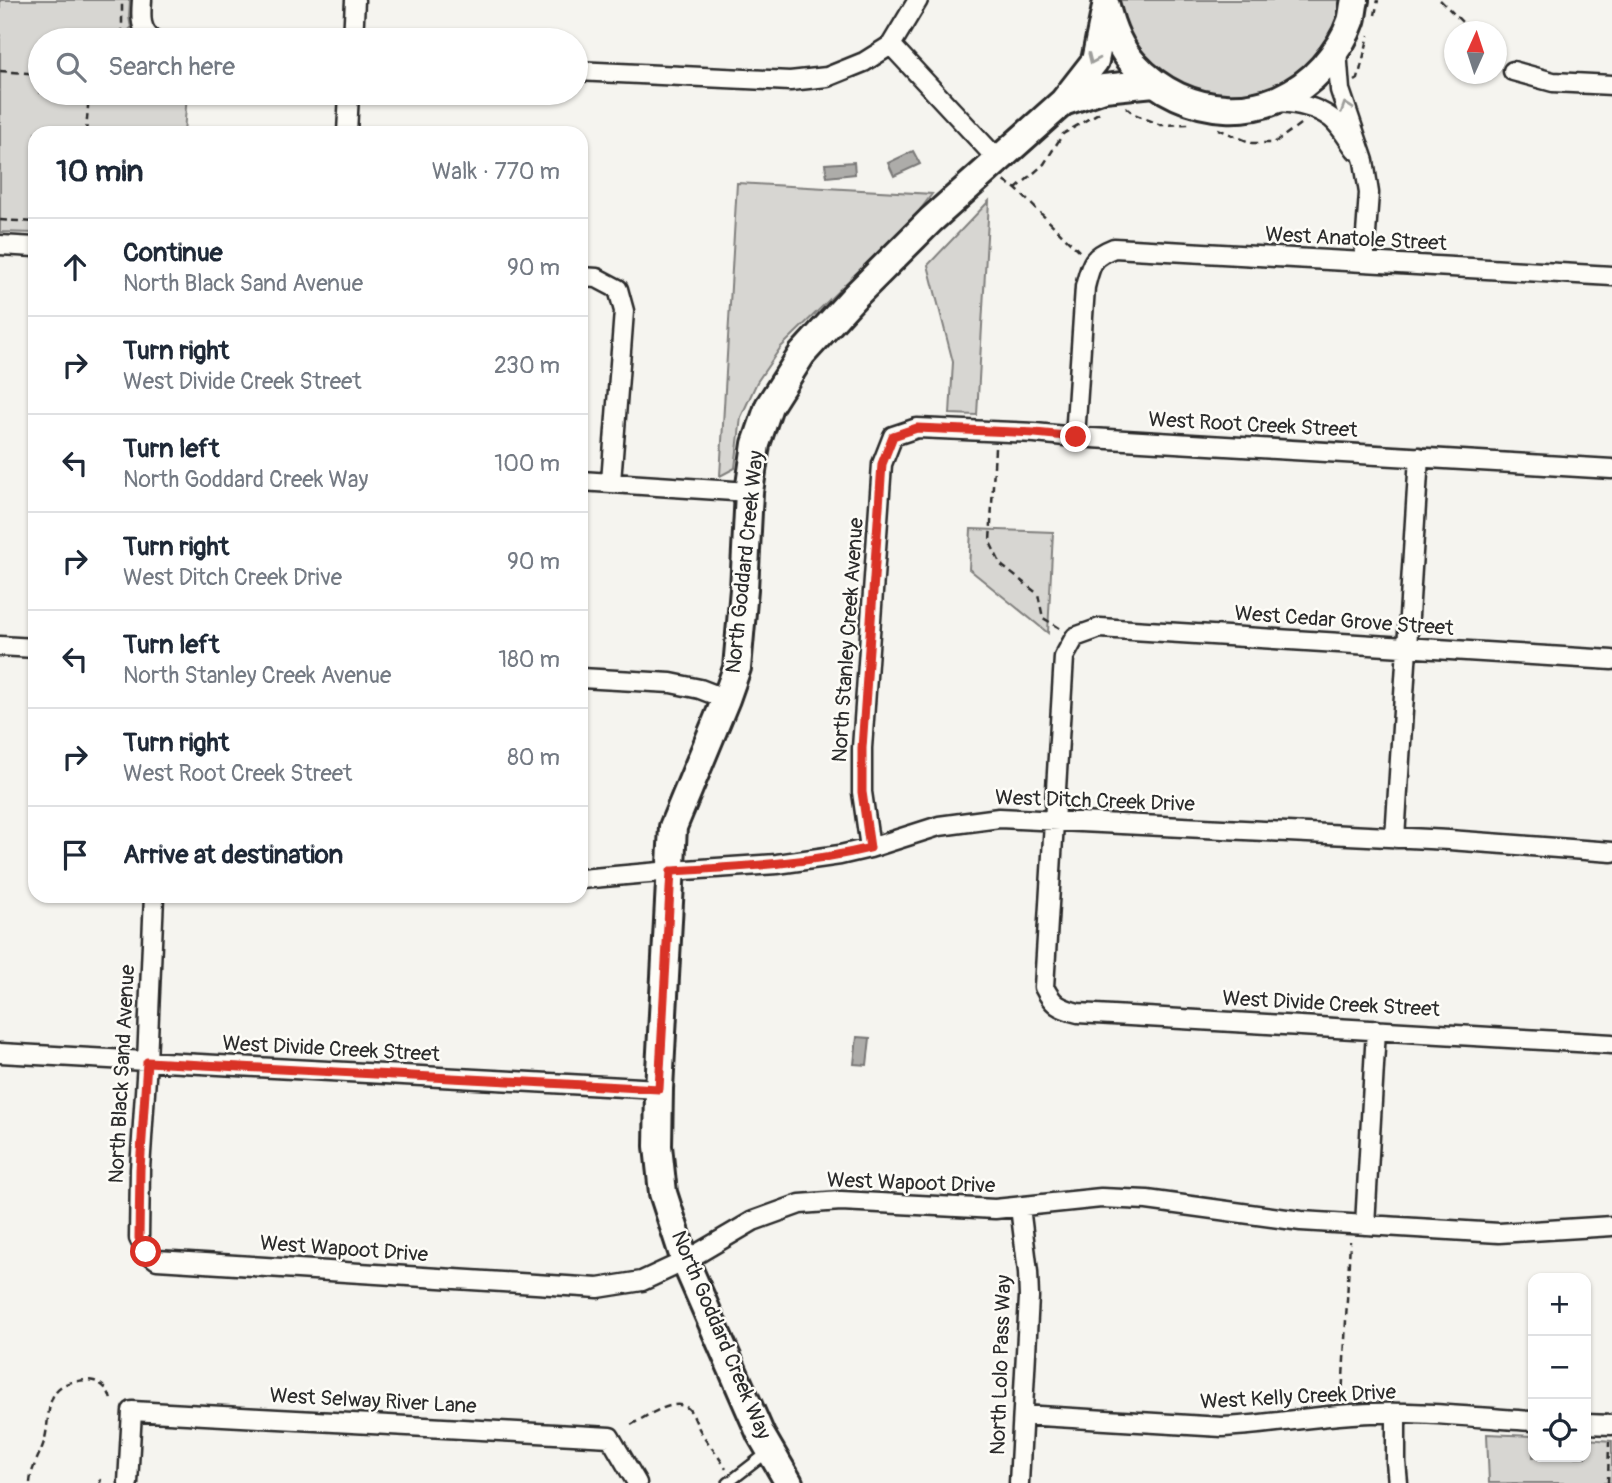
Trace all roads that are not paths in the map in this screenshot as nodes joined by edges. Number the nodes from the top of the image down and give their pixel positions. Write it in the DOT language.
graph roads {
  1 [pos="142,0"];
  2 [pos="355,0"];
  3 [pos="918,0"];
  4 [pos="1354,0"];
  5 [pos="1106,4"];
  6 [pos="146,28"];
  7 [pos="354,28"];
  8 [pos="891,45"];
  9 [pos="1337,50"];
  10 [pos="1513,71"];
  11 [pos="588,72"];
  12 [pos="1154,83"];
  13 [pos="1612,85"];
  14 [pos="1063,102"];
  15 [pos="1274,102"];
  16 [pos="348,105"];
  17 [pos="347,126"];
  18 [pos="1364,161"];
  19 [pos="993,164"];
  20 [pos="0,245"];
  21 [pos="28,247"];
  22 [pos="1364,261"];
  23 [pos="1612,276"];
  24 [pos="588,277"];
  25 [pos="893,436"];
  26 [pos="1076,437"];
  27 [pos="1419,457"];
  28 [pos="1612,469"];
  29 [pos="588,481"];
  30 [pos="611,482"];
  31 [pos="749,492"];
  32 [pos="0,646"];
  33 [pos="28,648"];
  34 [pos="1406,649"];
  35 [pos="1612,660"];
  36 [pos="588,677"];
  37 [pos="726,699"];
  38 [pos="1054,819"];
  39 [pos="1395,838"];
  40 [pos="870,848"];
  41 [pos="1612,852"];
  42 [pos="671,871"];
  43 [pos="588,878"];
  44 [pos="154,903"];
  45 [pos="1376,1030"];
  46 [pos="1612,1044"];
  47 [pos="0,1053"];
  48 [pos="147,1062"];
  49 [pos="659,1089"];
  50 [pos="1020,1207"];
  51 [pos="1358,1225"];
  52 [pos="1612,1226"];
  53 [pos="146,1252"];
  54 [pos="685,1261"];
  55 [pos="1395,1413"];
  56 [pos="1023,1415"];
  57 [pos="1528,1421"];
  58 [pos="1591,1424"];
  59 [pos="1611,1425"];
  60 [pos="770,1451"];
  61 [pos="128,1483"];
  62 [pos="637,1483"];
  63 [pos="728,1483"];
  64 [pos="789,1483"];
  65 [pos="1019,1483"];
  66 [pos="1398,1483"];
  1 -- 6 [label="street"];
  2 -- 7 [label="street"];
  3 -- 8 [label="street"];
  4 -- 9 [label="street"];
  5 -- 12 [label="street"];
  5 -- 14 [label="street, North Goddard Creek Way, one-way"];
  8 -- 11 [label="street"];
  8 -- 19 [label="street"];
  9 -- 15 [label="street"];
  18 -- 9 [label="street, one-way"];
  10 -- 13 [label="street"];
  12 -- 14 [label="street, North Goddard Creek Way"];
  12 -- 15 [label="street"];
  14 -- 19 [label="street, North Goddard Creek Way"];
  15 -- 18 [label="street"];
  16 -- 17 [label="street"];
  18 -- 22 [label="street"];
  19 -- 31 [label="street, North Goddard Creek Way"];
  20 -- 21 [label="street"];
  22 -- 23 [label="street, West Anatole Street"];
  22 -- 26 [label="street, West Anatole Street"];
  24 -- 30 [label="street"];
  25 -- 26 [label="street, West Root Creek Street"];
  25 -- 40 [label="street, North Stanley Creek Avenue"];
  26 -- 27 [label="street, West Root Creek Street"];
  27 -- 28 [label="street, West Root Creek Street"];
  27 -- 34 [label="street"];
  29 -- 30 [label="street"];
  30 -- 31 [label="street"];
  31 -- 37 [label="street, North Goddard Creek Way"];
  32 -- 33 [label="street"];
  34 -- 35 [label="street, West Cedar Grove Street"];
  34 -- 38 [label="street, West Cedar Grove Street"];
  34 -- 39 [label="street"];
  36 -- 37 [label="street"];
  37 -- 42 [label="street, North Goddard Creek Way"];
  38 -- 39 [label="street, West Ditch Creek Drive"];
  38 -- 40 [label="street, West Ditch Creek Drive"];
  38 -- 45 [label="street, West Divide Creek Street"];
  39 -- 41 [label="street, West Ditch Creek Drive"];
  40 -- 42 [label="street, West Ditch Creek Drive"];
  42 -- 43 [label="street, West Ditch Creek Drive"];
  42 -- 49 [label="street, North Goddard Creek Way"];
  44 -- 48 [label="street, North Black Sand Avenue"];
  45 -- 46 [label="street, West Divide Creek Street"];
  45 -- 51 [label="street"];
  47 -- 48 [label="street, West Divide Creek Street"];
  48 -- 49 [label="street, West Divide Creek Street"];
  48 -- 53 [label="street, North Black Sand Avenue"];
  49 -- 54 [label="street, North Goddard Creek Way"];
  50 -- 51 [label="street, West Wapoot Drive"];
  50 -- 54 [label="street, West Wapoot Drive"];
  50 -- 56 [label="street, North Lolo Pass Way"];
  51 -- 52 [label="street, West Wapoot Drive"];
  53 -- 54 [label="street, West Wapoot Drive"];
  54 -- 60 [label="street, North Goddard Creek Way"];
  55 -- 56 [label="street, West Kelly Creek Drive"];
  55 -- 57 [label="street, West Kelly Creek Drive"];
  55 -- 66 [label="street"];
  56 -- 65 [label="street, North Lolo Pass Way"];
  58 -- 59 [label="street"];
  60 -- 63 [label="lane"];
  60 -- 64 [label="street, North Goddard Creek Way"];
  61 -- 62 [label="street, West Selway River Lane"];
}
